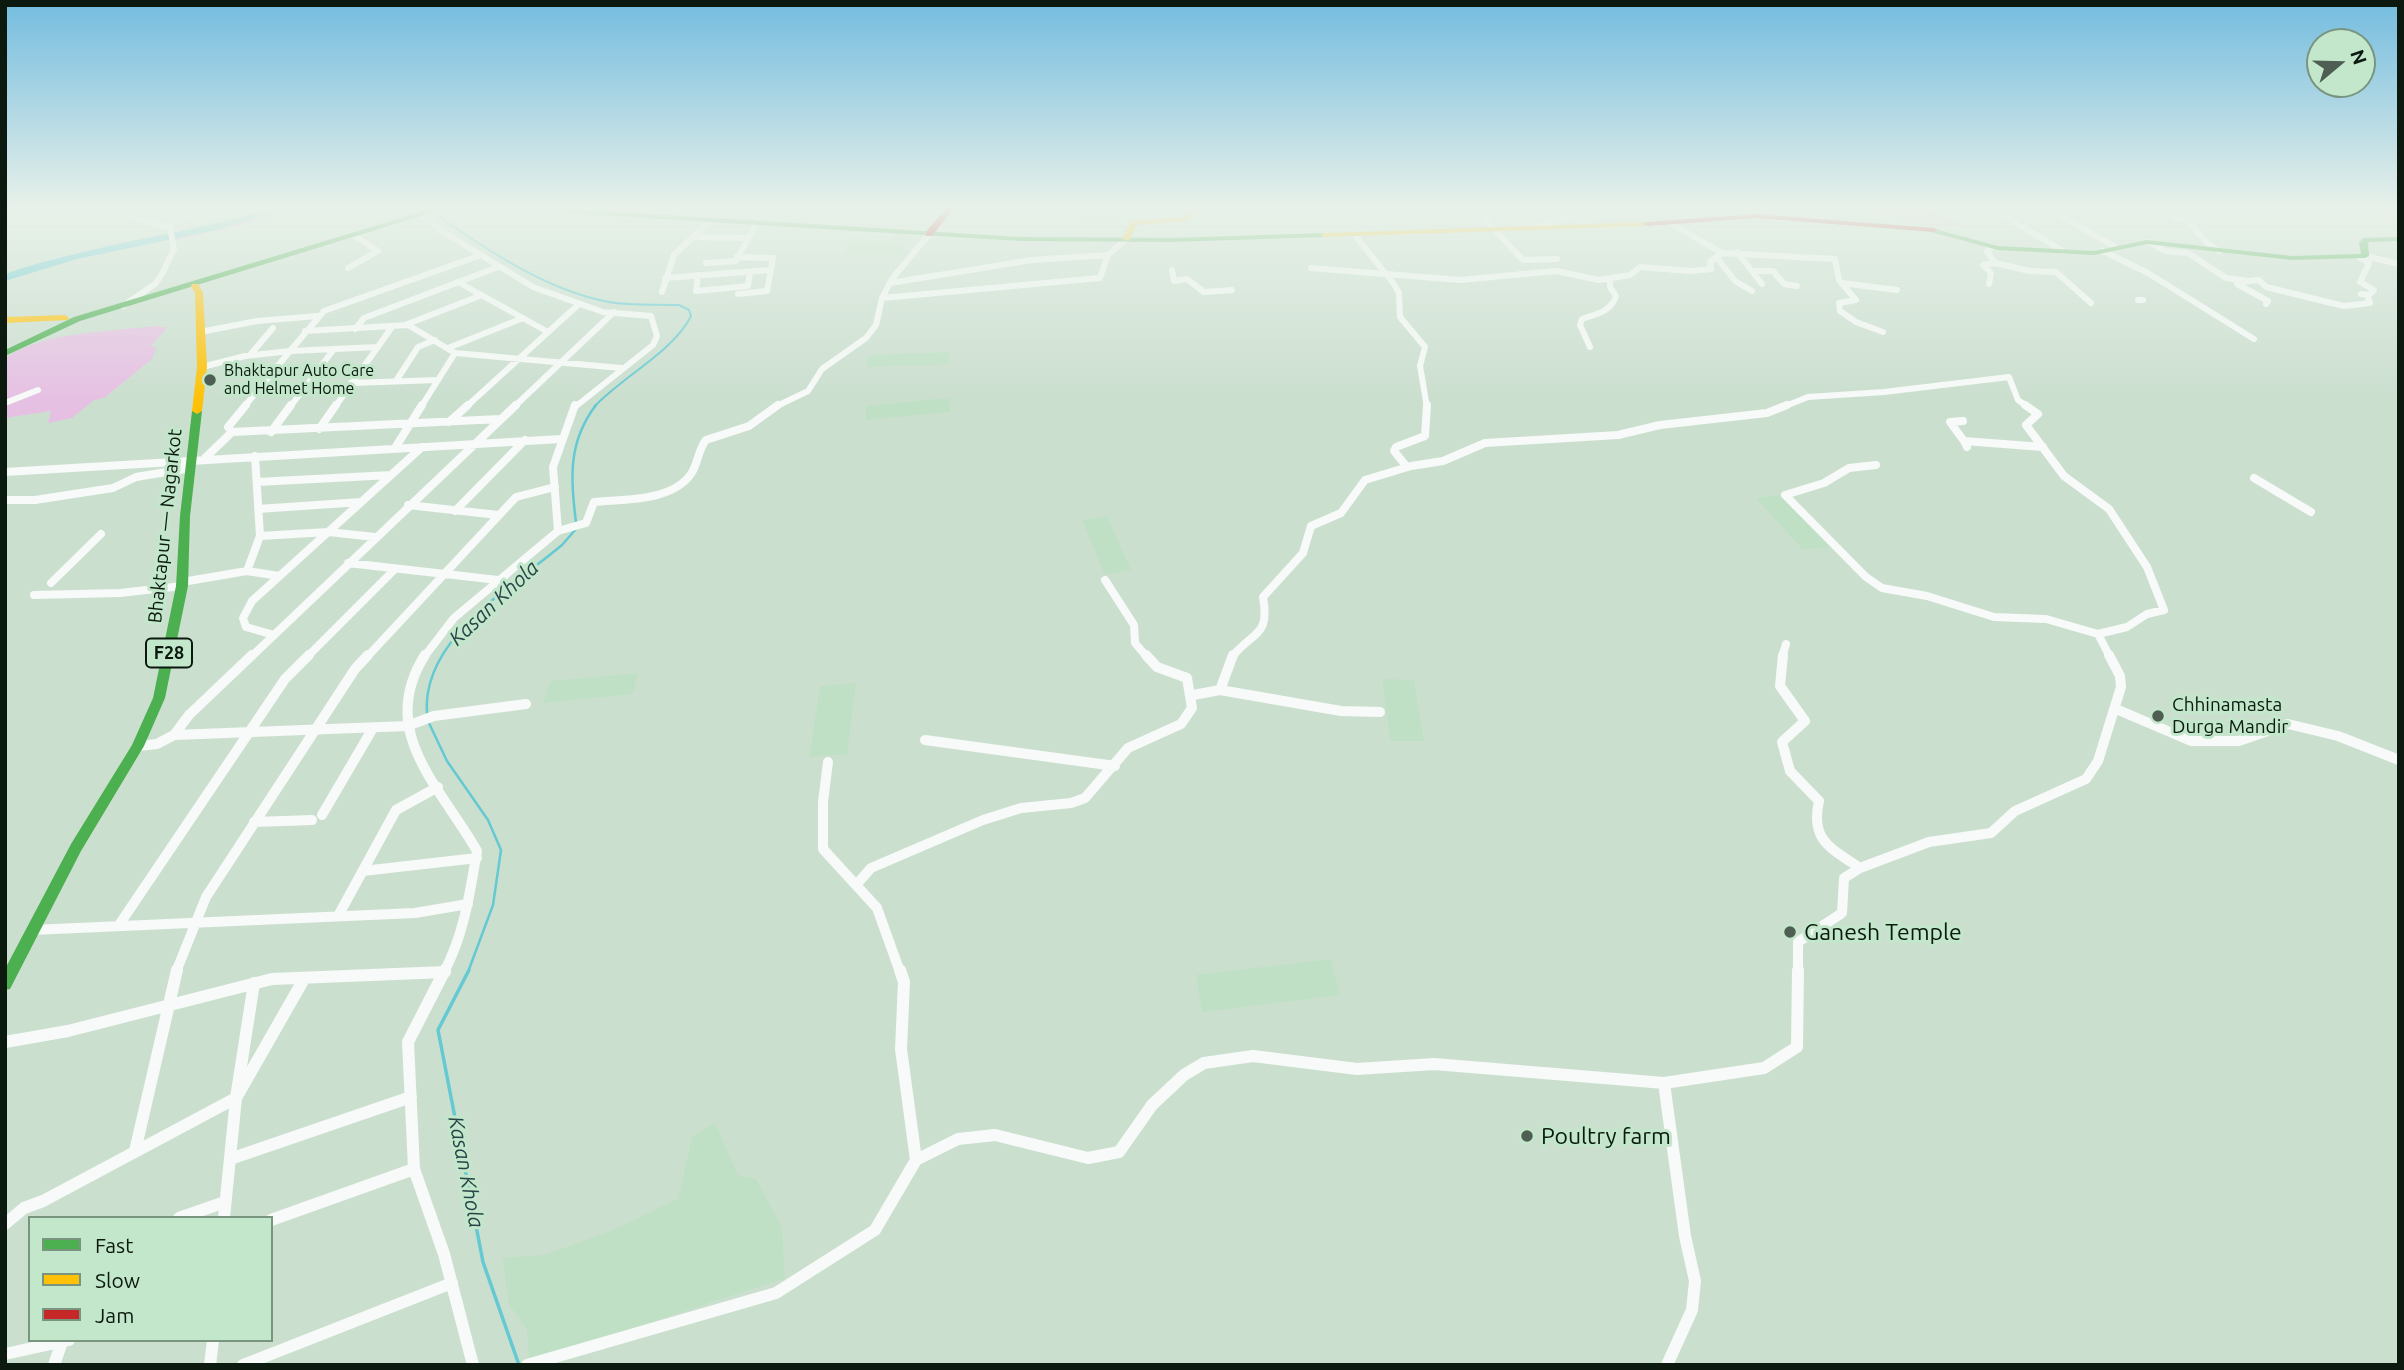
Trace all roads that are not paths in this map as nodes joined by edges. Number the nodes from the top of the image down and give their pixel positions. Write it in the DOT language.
graph roads {
  1 [pos="163,272"];
  2 [pos="238,272"];
  3 [pos="432,272"];
  4 [pos="485,272"];
  5 [pos="507,272"];
  6 [pos="667,272"];
  7 [pos="750,272"];
  8 [pos="770,272"];
  9 [pos="899,272"];
  10 [pos="958,272"];
  11 [pos="1102,272"];
  12 [pos="1172,272"];
  13 [pos="1382,272"];
  14 [pos="1389,272"];
  15 [pos="1546,272"];
  16 [pos="1562,272"];
  17 [pos="1634,272"];
  18 [pos="1730,272"];
  19 [pos="1754,272"];
  20 [pos="1774,272"];
  21 [pos="1839,272"];
  22 [pos="1990,272"];
  23 [pos="2054,272"];
  24 [pos="2146,272"];
  25 [pos="2217,272"];
  26 [pos="2363,272"];
  27 [pos="698,275"];
  28 [pos="665,278"];
  29 [pos="1610,279"];
  30 [pos="2248,281"];
  31 [pos="458,282"];
  32 [pos="890,283"];
  33 [pos="1842,283"];
  34 [pos="1762,284"];
  35 [pos="1989,284"];
  36 [pos="195,285"];
  37 [pos="1797,286"];
  38 [pos="1232,290"];
  39 [pos="1897,290"];
  40 [pos="1752,291"];
  41 [pos="663,292"];
  42 [pos="738,294"];
  43 [pos="482,295"];
  44 [pos="882,298"];
  45 [pos="2091,303"];
  46 [pos="579,304"];
  47 [pos="2266,304"];
  48 [pos="123,306"];
  49 [pos="614,312"];
  50 [pos="317,316"];
  51 [pos="523,318"];
  52 [pos="5,320"];
  53 [pos="27,320"];
  54 [pos="51,324"];
  55 [pos="403,326"];
  56 [pos="392,327"];
  57 [pos="274,328"];
  58 [pos="355,329"];
  59 [pos="305,331"];
  60 [pos="200,332"];
  61 [pos="548,332"];
  62 [pos="1883,332"];
  63 [pos="36,336"];
  64 [pos="2254,339"];
  65 [pos="435,340"];
  66 [pos="378,347"];
  67 [pos="1590,347"];
  68 [pos="334,349"];
  69 [pos="451,350"];
  70 [pos="290,351"];
  71 [pos="5,354"];
  72 [pos="250,355"];
  73 [pos="519,358"];
  74 [pos="561,362"];
  75 [pos="202,367"];
  76 [pos="621,368"];
  77 [pos="438,380"];
  78 [pos="396,381"];
  79 [pos="351,383"];
  80 [pos="38,390"];
  81 [pos="5,404"];
  82 [pos="500,419"];
  83 [pos="1963,421"];
  84 [pos="449,422"];
  85 [pos="411,423"];
  86 [pos="318,429"];
  87 [pos="232,432"];
  88 [pos="271,432"];
  89 [pos="561,439"];
  90 [pos="525,440"];
  91 [pos="473,444"];
  92 [pos="422,447"];
  93 [pos="2043,447"];
  94 [pos="395,449"];
  95 [pos="255,456"];
  96 [pos="196,461"];
  97 [pos="1876,465"];
  98 [pos="1407,467"];
  99 [pos="5,472"];
  100 [pos="391,475"];
  101 [pos="2254,478"];
  102 [pos="257,482"];
  103 [pos="555,487"];
  104 [pos="5,500"];
  105 [pos="362,502"];
  106 [pos="408,506"];
  107 [pos="258,509"];
  108 [pos="455,511"];
  109 [pos="2311,512"];
  110 [pos="498,515"];
  111 [pos="558,531"];
  112 [pos="328,532"];
  113 [pos="101,534"];
  114 [pos="260,536"];
  115 [pos="375,537"];
  116 [pos="348,563"];
  117 [pos="395,569"];
  118 [pos="247,571"];
  119 [pos="442,574"];
  120 [pos="279,576"];
  121 [pos="498,580"];
  122 [pos="1105,580"];
  123 [pos="51,583"];
  124 [pos="182,584"];
  125 [pos="34,595"];
  126 [pos="2098,634"];
  127 [pos="274,635"];
  128 [pos="1786,644"];
  129 [pos="1220,690"];
  130 [pos="1194,695"];
  131 [pos="526,704"];
  132 [pos="2116,709"];
  133 [pos="1380,712"];
  134 [pos="407,726"];
  135 [pos="373,728"];
  136 [pos="253,731"];
  137 [pos="313,731"];
  138 [pos="174,735"];
  139 [pos="925,740"];
  140 [pos="138,746"];
  141 [pos="2399,760"];
  142 [pos="828,762"];
  143 [pos="1115,766"];
  144 [pos="438,787"];
  145 [pos="322,815"];
  146 [pos="312,820"];
  147 [pos="254,822"];
  148 [pos="477,858"];
  149 [pos="1860,868"];
  150 [pos="363,871"];
  151 [pos="857,884"];
  152 [pos="468,904"];
  153 [pos="338,916"];
  154 [pos="192,921"];
  155 [pos="119,925"];
  156 [pos="32,930"];
  157 [pos="445,972"];
  158 [pos="304,979"];
  159 [pos="254,983"];
  160 [pos="5,984"];
  161 [pos="168,1007"];
  162 [pos="5,1042"];
  163 [pos="1664,1083"];
  164 [pos="411,1097"];
  165 [pos="236,1098"];
  166 [pos="135,1151"];
  167 [pos="230,1159"];
  168 [pos="916,1160"];
  169 [pos="414,1169"];
  170 [pos="225,1202"];
  171 [pos="185,1216"];
  172 [pos="224,1216"];
  173 [pos="273,1219"];
  174 [pos="5,1224"];
  175 [pos="452,1283"];
  176 [pos="61,1342"];
  177 [pos="66,1342"];
  178 [pos="213,1342"];
  179 [pos="5,1354"];
  180 [pos="528,1364"];
  181 [pos="54,1365"];
  182 [pos="210,1365"];
  183 [pos="243,1365"];
  184 [pos="472,1365"];
  185 [pos="1667,1365"];
  1 -- 48 [label="street"];
  2 -- 36 [label="main road"];
  3 -- 50 [label="street"];
  4 -- 31 [label="street"];
  5 -- 46 [label="street"];
  6 -- 28 [label="street"];
  7 -- 27 [label="street"];
  7 -- 27 [label="street"];
  8 -- 42 [label="street"];
  9 -- 32 [label="street"];
  10 -- 32 [label="street"];
  11 -- 44 [label="street"];
  12 -- 38 [label="street"];
  13 -- 98 [label="street"];
  14 -- 15 [label="street"];
  16 -- 29 [label="street"];
  17 -- 29 [label="street"];
  18 -- 40 [label="street"];
  19 -- 34 [label="street"];
  20 -- 37 [label="street"];
  21 -- 33 [label="street"];
  22 -- 35 [label="street"];
  23 -- 45 [label="street"];
  24 -- 64 [label="street"];
  25 -- 30 [label="street"];
  26 -- 30 [label="street"];
  27 -- 28 [label="street"];
  28 -- 41 [label="street"];
  29 -- 67 [label="street"];
  30 -- 47 [label="street"];
  31 -- 43 [label="street"];
  31 -- 58 [label="street"];
  32 -- 44 [label="street"];
  33 -- 39 [label="street"];
  33 -- 62 [label="street"];
  36 -- 48 [label="main road"];
  36 -- 60 [label="main road, Bhaktapur — Nagarkot / F28"];
  43 -- 51 [label="street"];
  43 -- 55 [label="street"];
  44 -- 111 [label="street"];
  46 -- 49 [label="street"];
  46 -- 61 [label="street"];
  48 -- 54 [label="main road"];
  49 -- 74 [label="street"];
  49 -- 76 [label="street"];
  50 -- 59 [label="street"];
  50 -- 60 [label="street"];
  51 -- 61 [label="street"];
  51 -- 69 [label="street"];
  52 -- 53 [label="main road"];
  53 -- 54 [label="main road"];
  53 -- 63 [label="main road"];
  54 -- 63 [label="main road"];
  55 -- 56 [label="street"];
  55 -- 65 [label="street"];
  56 -- 58 [label="street"];
  56 -- 66 [label="street"];
  57 -- 72 [label="street"];
  58 -- 59 [label="street"];
  59 -- 70 [label="street"];
  60 -- 75 [label="main road, Bhaktapur — Nagarkot / F28"];
  61 -- 73 [label="street"];
  63 -- 71 [label="main road"];
  65 -- 69 [label="street"];
  65 -- 78 [label="street"];
  66 -- 68 [label="street"];
  66 -- 79 [label="street"];
  68 -- 70 [label="street"];
  68 -- 88 [label="street"];
  69 -- 73 [label="street"];
  69 -- 77 [label="street"];
  70 -- 72 [label="street"];
  70 -- 87 [label="street"];
  72 -- 75 [label="street"];
  73 -- 74 [label="street"];
  73 -- 84 [label="street"];
  74 -- 76 [label="street"];
  74 -- 82 [label="street"];
  75 -- 96 [label="main road, Bhaktapur — Nagarkot / F28"];
  76 -- 89 [label="street"];
  77 -- 78 [label="street"];
  77 -- 85 [label="street"];
  78 -- 79 [label="street"];
  79 -- 86 [label="street"];
  80 -- 81 [label="street"];
  82 -- 84 [label="street"];
  82 -- 91 [label="street"];
  83 -- 93 [label="street"];
  84 -- 85 [label="street"];
  85 -- 86 [label="street"];
  85 -- 94 [label="street"];
  86 -- 88 [label="street"];
  87 -- 88 [label="street"];
  87 -- 96 [label="street"];
  89 -- 90 [label="street"];
  89 -- 103 [label="street"];
  90 -- 91 [label="street"];
  90 -- 108 [label="street"];
  91 -- 92 [label="street"];
  91 -- 106 [label="street"];
  92 -- 94 [label="street"];
  92 -- 100 [label="street"];
  93 -- 98 [label="street"];
  93 -- 126 [label="street"];
  94 -- 95 [label="street"];
  95 -- 96 [label="street"];
  95 -- 102 [label="street"];
  96 -- 99 [label="street"];
  96 -- 104 [label="street"];
  96 -- 124 [label="main road, Bhaktapur — Nagarkot / F28"];
  97 -- 126 [label="street"];
  98 -- 129 [label="street"];
  100 -- 102 [label="street"];
  100 -- 105 [label="street"];
  101 -- 109 [label="street"];
  102 -- 107 [label="street"];
  103 -- 110 [label="street"];
  103 -- 111 [label="street"];
  105 -- 107 [label="street"];
  105 -- 112 [label="street"];
  106 -- 108 [label="street"];
  106 -- 115 [label="street"];
  107 -- 114 [label="street"];
  108 -- 110 [label="street"];
  110 -- 119 [label="street"];
  111 -- 121 [label="street"];
  112 -- 114 [label="street"];
  112 -- 115 [label="street"];
  112 -- 120 [label="street"];
  113 -- 123 [label="street"];
  114 -- 118 [label="street"];
  115 -- 116 [label="street"];
  116 -- 117 [label="street"];
  116 -- 127 [label="street"];
  117 -- 119 [label="street"];
  117 -- 136 [label="street"];
  118 -- 120 [label="street"];
  118 -- 124 [label="street"];
  119 -- 121 [label="street"];
  119 -- 137 [label="street"];
  120 -- 127 [label="street"];
  121 -- 134 [label="street"];
  122 -- 130 [label="street"];
  124 -- 125 [label="street"];
  124 -- 140 [label="main road, Bhaktapur — Nagarkot / F28"];
  126 -- 132 [label="street"];
  127 -- 138 [label="street"];
  128 -- 149 [label="street"];
  129 -- 130 [label="street"];
  129 -- 133 [label="street"];
  130 -- 143 [label="street"];
  131 -- 134 [label="street"];
  132 -- 141 [label="street"];
  132 -- 149 [label="street"];
  134 -- 135 [label="street"];
  134 -- 144 [label="street"];
  135 -- 137 [label="street"];
  135 -- 145 [label="street"];
  136 -- 137 [label="street"];
  136 -- 138 [label="street"];
  136 -- 155 [label="street"];
  137 -- 147 [label="street"];
  138 -- 140 [label="street"];
  139 -- 143 [label="street"];
  140 -- 156 [label="main road, Bhaktapur — Nagarkot / F28"];
  142 -- 151 [label="street"];
  143 -- 151 [label="street"];
  144 -- 148 [label="street"];
  144 -- 150 [label="street"];
  146 -- 147 [label="street"];
  147 -- 154 [label="street"];
  148 -- 150 [label="street"];
  148 -- 152 [label="street"];
  149 -- 163 [label="street"];
  150 -- 153 [label="street"];
  151 -- 168 [label="street"];
  152 -- 153 [label="street"];
  152 -- 157 [label="street"];
  153 -- 154 [label="street"];
  154 -- 155 [label="street"];
  154 -- 161 [label="street"];
  155 -- 156 [label="street"];
  156 -- 160 [label="main road, Bhaktapur — Nagarkot / F28"];
  157 -- 158 [label="street"];
  157 -- 164 [label="street"];
  158 -- 159 [label="street"];
  158 -- 165 [label="street"];
  159 -- 161 [label="street"];
  159 -- 165 [label="street"];
  161 -- 162 [label="street"];
  161 -- 166 [label="street"];
  163 -- 168 [label="street"];
  163 -- 185 [label="street"];
  164 -- 167 [label="street"];
  164 -- 169 [label="street"];
  165 -- 166 [label="street"];
  165 -- 167 [label="street"];
  166 -- 174 [label="street"];
  167 -- 170 [label="street"];
  168 -- 180 [label="street"];
  169 -- 173 [label="street"];
  169 -- 175 [label="street"];
  170 -- 171 [label="street"];
  170 -- 172 [label="street"];
  175 -- 183 [label="street"];
  175 -- 184 [label="street"];
  176 -- 179 [label="street"];
  177 -- 181 [label="street"];
  178 -- 182 [label="street"];
}
